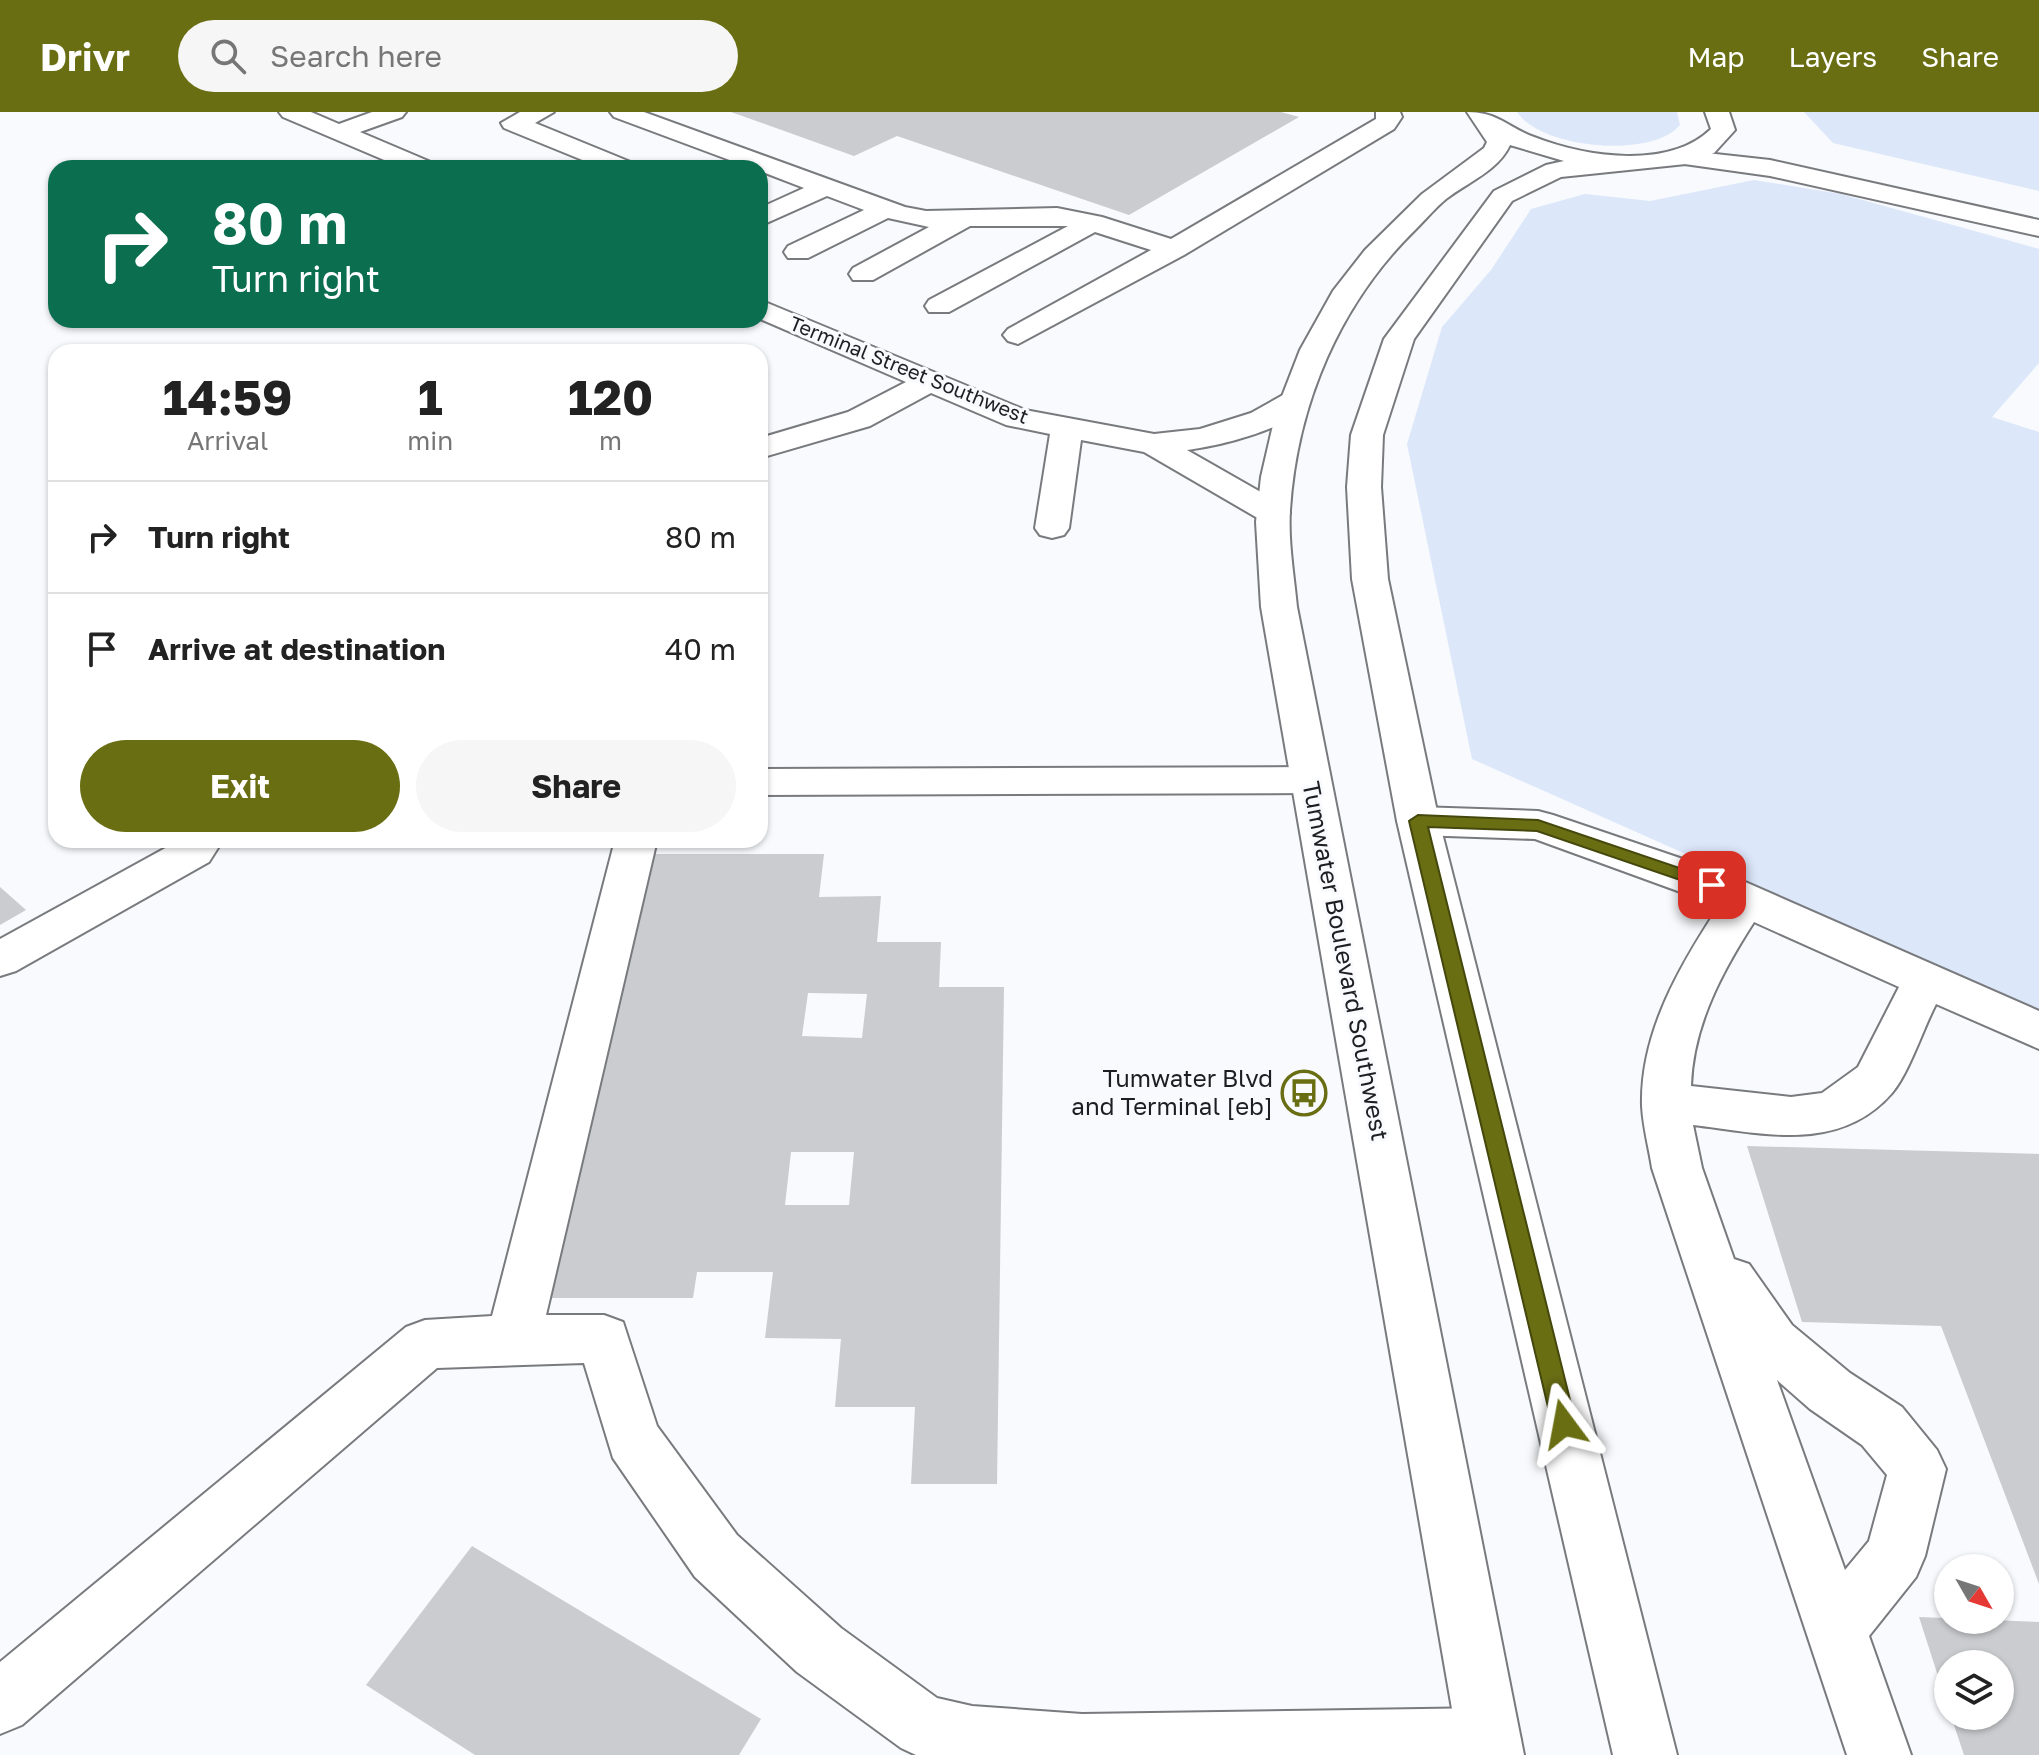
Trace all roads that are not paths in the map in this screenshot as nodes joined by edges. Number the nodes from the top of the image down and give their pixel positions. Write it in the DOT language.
graph roads {
  1 [pos="291,112"];
  2 [pos="394,112"];
  3 [pos="542,112"];
  4 [pos="622,112"];
  5 [pos="1388,112"];
  6 [pos="1719,117"];
  7 [pos="1484,120"];
  8 [pos="339,132"];
  9 [pos="1679,157"];
  10 [pos="405,160"];
  11 [pos="604,160"];
  12 [pos="753,160"];
  13 [pos="1612,163"];
  14 [pos="768,166"];
  15 [pos="826,187"];
  16 [pos="1943,205"];
  17 [pos="886,209"];
  18 [pos="768,214"];
  19 [pos="965,218"];
  20 [pos="1093,223"];
  21 [pos="2039,228"];
  22 [pos="1174,249"];
  23 [pos="798,252"];
  24 [pos="863,274"];
  25 [pos="939,306"];
  26 [pos="768,312"];
  27 [pos="1018,335"];
  28 [pos="930,381"];
  29 [pos="1294,402"];
  30 [pos="1067,427"];
  31 [pos="1154,444"];
  32 [pos="768,446"];
  33 [pos="1273,513"];
  34 [pos="1052,528"];
  35 [pos="1311,780"];
  36 [pos="768,782"];
  37 [pos="1418,821"];
  38 [pos="197,848"];
  39 [pos="634,848"];
  40 [pos="1746,900"];
  41 [pos="0,959"];
  42 [pos="1925,980"];
  43 [pos="2039,1031"];
  44 [pos="1666,1103"];
  45 [pos="1701,1237"];
  46 [pos="513,1339"];
  47 [pos="1835,1630"];
  48 [pos="0,1703"];
  49 [pos="1491,1747"];
  50 [pos="1645,1755"];
  51 [pos="1879,1755"];
  1 -- 8 [label="main road"];
  2 -- 8 [label="main road"];
  3 -- 11 [label="main road"];
  4 -- 12 [label="main road"];
  5 -- 22 [label="main road"];
  6 -- 9 [label="main road"];
  6 -- 16 [label="main road"];
  7 -- 13 [label="main road"];
  7 -- 29 [label="main road, Tumwater Boulevard Southwest"];
  8 -- 10 [label="main road"];
  9 -- 13 [label="main road"];
  9 -- 16 [label="main road"];
  13 -- 37 [label="main road"];
  14 -- 15 [label="main road"];
  15 -- 17 [label="main road"];
  15 -- 18 [label="main road"];
  16 -- 21 [label="main road"];
  17 -- 19 [label="main road"];
  17 -- 23 [label="main road"];
  19 -- 20 [label="main road"];
  19 -- 24 [label="main road"];
  20 -- 22 [label="main road"];
  20 -- 25 [label="main road"];
  22 -- 27 [label="main road"];
  26 -- 28 [label="main road, Terminal Street Southwest"];
  28 -- 30 [label="main road, Terminal Street Southwest"];
  28 -- 32 [label="main road"];
  29 -- 31 [label="main road, Terminal Street Southwest"];
  29 -- 33 [label="main road, Tumwater Boulevard Southwest"];
  30 -- 31 [label="main road, Terminal Street Southwest"];
  30 -- 34 [label="main road"];
  31 -- 33 [label="main road, Terminal Street Southwest"];
  33 -- 35 [label="main road, Tumwater Boulevard Southwest"];
  35 -- 36 [label="main road"];
  35 -- 49 [label="main road, Tumwater Boulevard Southwest"];
  37 -- 40 [label="main road"];
  37 -- 50 [label="main road"];
  38 -- 41 [label="main road"];
  39 -- 46 [label="main road"];
  40 -- 42 [label="main road"];
  40 -- 44 [label="main road"];
  42 -- 43 [label="main road"];
  42 -- 44 [label="main road"];
  44 -- 45 [label="main road"];
  45 -- 47 [label="main road"];
  45 -- 47 [label="main road"];
  46 -- 48 [label="main road"];
  46 -- 49 [label="main road"];
  47 -- 51 [label="main road"];
}
